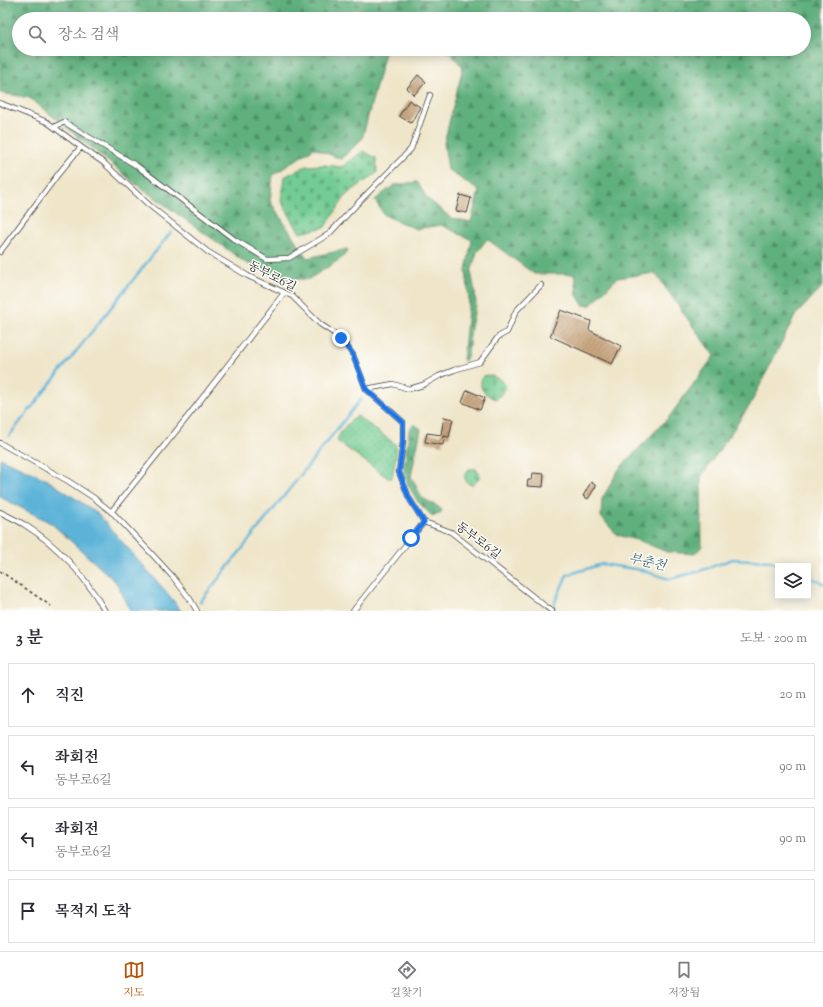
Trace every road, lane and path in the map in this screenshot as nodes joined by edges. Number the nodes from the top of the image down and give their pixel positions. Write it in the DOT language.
graph roads {
  1 [pos="430,95"];
  2 [pos="0,103"];
  3 [pos="54,127"];
  4 [pos="81,147"];
  5 [pos="0,252"];
  6 [pos="541,284"];
  7 [pos="284,293"];
  8 [pos="366,389"];
  9 [pos="0,443"];
  10 [pos="0,512"];
  11 [pos="111,512"];
  12 [pos="424,522"];
  13 [pos="0,571"];
  14 [pos="51,606"];
  15 [pos="545,609"];
  16 [pos="105,611"];
  17 [pos="197,611"];
  18 [pos="353,611"];
  19 [pos="552,611"];
  1 -- 3 [label="lane"];
  2 -- 3 [label="lane, 동부로6길"];
  3 -- 4 [label="lane, 동부로6길"];
  4 -- 5 [label="lane"];
  4 -- 7 [label="lane, 동부로6길"];
  6 -- 8 [label="lane"];
  7 -- 8 [label="lane, 동부로6길"];
  7 -- 11 [label="lane"];
  8 -- 12 [label="lane, 동부로6길"];
  9 -- 11 [label="lane"];
  10 -- 16 [label="lane"];
  11 -- 17 [label="lane"];
  12 -- 15 [label="lane, 동부로6길"];
  12 -- 18 [label="lane"];
  13 -- 14 [label="path"];
  15 -- 19 [label="lane, 동부로6길"];
}
